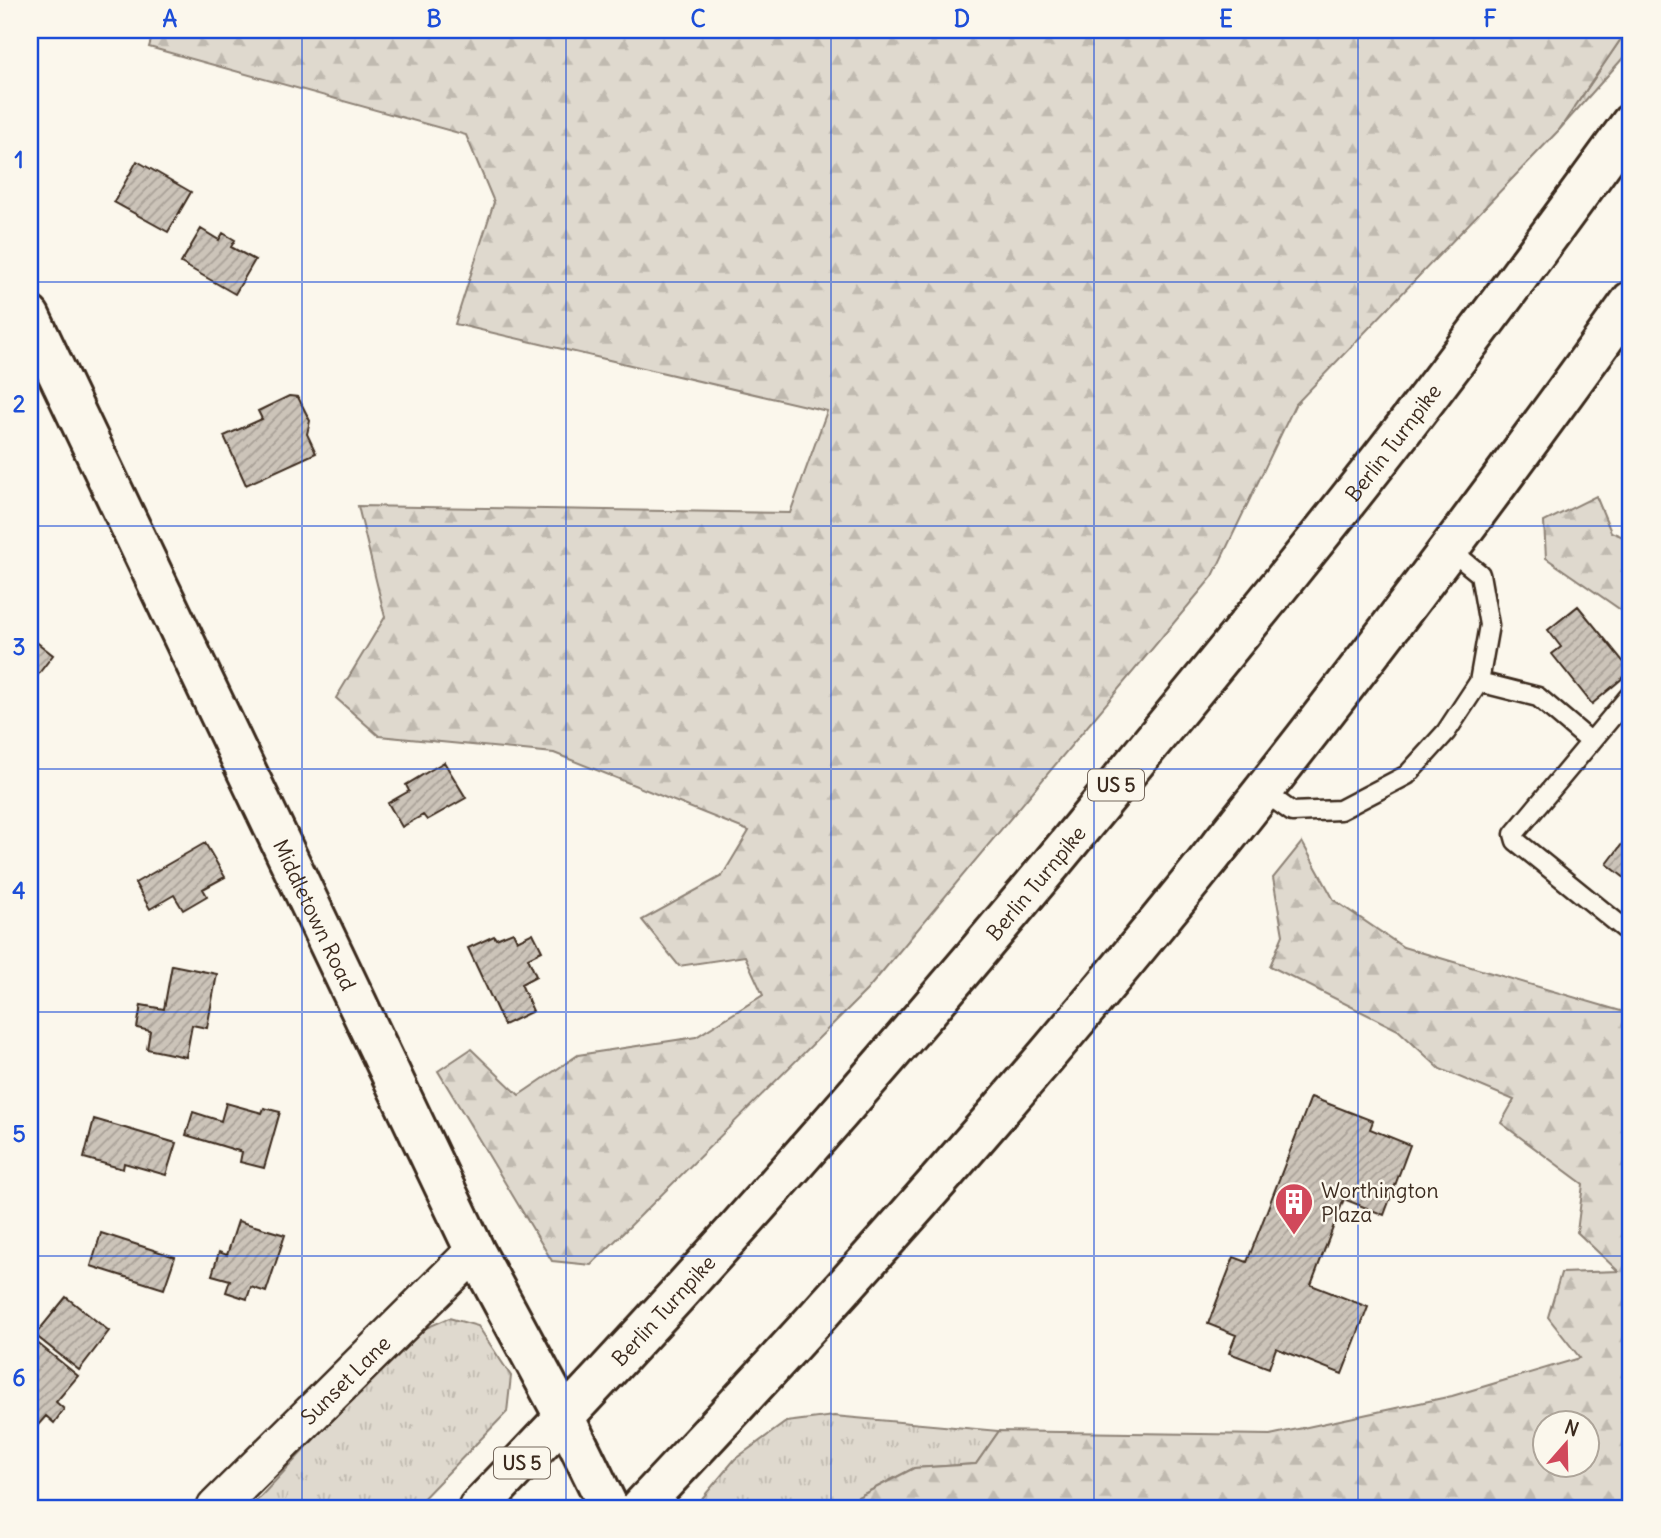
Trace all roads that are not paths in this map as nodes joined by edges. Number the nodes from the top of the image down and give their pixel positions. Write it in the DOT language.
graph roads {
  1 [pos="1631,123"];
  2 [pos="1631,301"];
  3 [pos="30,317"];
  4 [pos="1449,549"];
  5 [pos="1479,682"];
  6 [pos="1631,694"];
  7 [pos="1591,742"];
  8 [pos="1263,790"];
  9 [pos="1631,934"];
  10 [pos="475,1251"];
  11 [pos="565,1418"];
  12 [pos="216,1508"];
  13 [pos="478,1508"];
  14 [pos="609,1508"];
  15 [pos="640,1508"];
  1 -- 11 [label="main road, Berlin Turnpike / US 5"];
  2 -- 4 [label="main road"];
  3 -- 10 [label="main road, Middletown Road"];
  4 -- 5 [label="lane"];
  4 -- 8 [label="main road"];
  5 -- 7 [label="lane"];
  5 -- 8 [label="lane"];
  6 -- 7 [label="lane"];
  7 -- 9 [label="lane"];
  8 -- 15 [label="main road"];
  10 -- 11 [label="main road, Middletown Road"];
  10 -- 12 [label="street, Sunset Lane"];
  11 -- 13 [label="main road, Berlin Turnpike / US 5"];
  11 -- 14 [label="main road, Middletown Road"];
}
